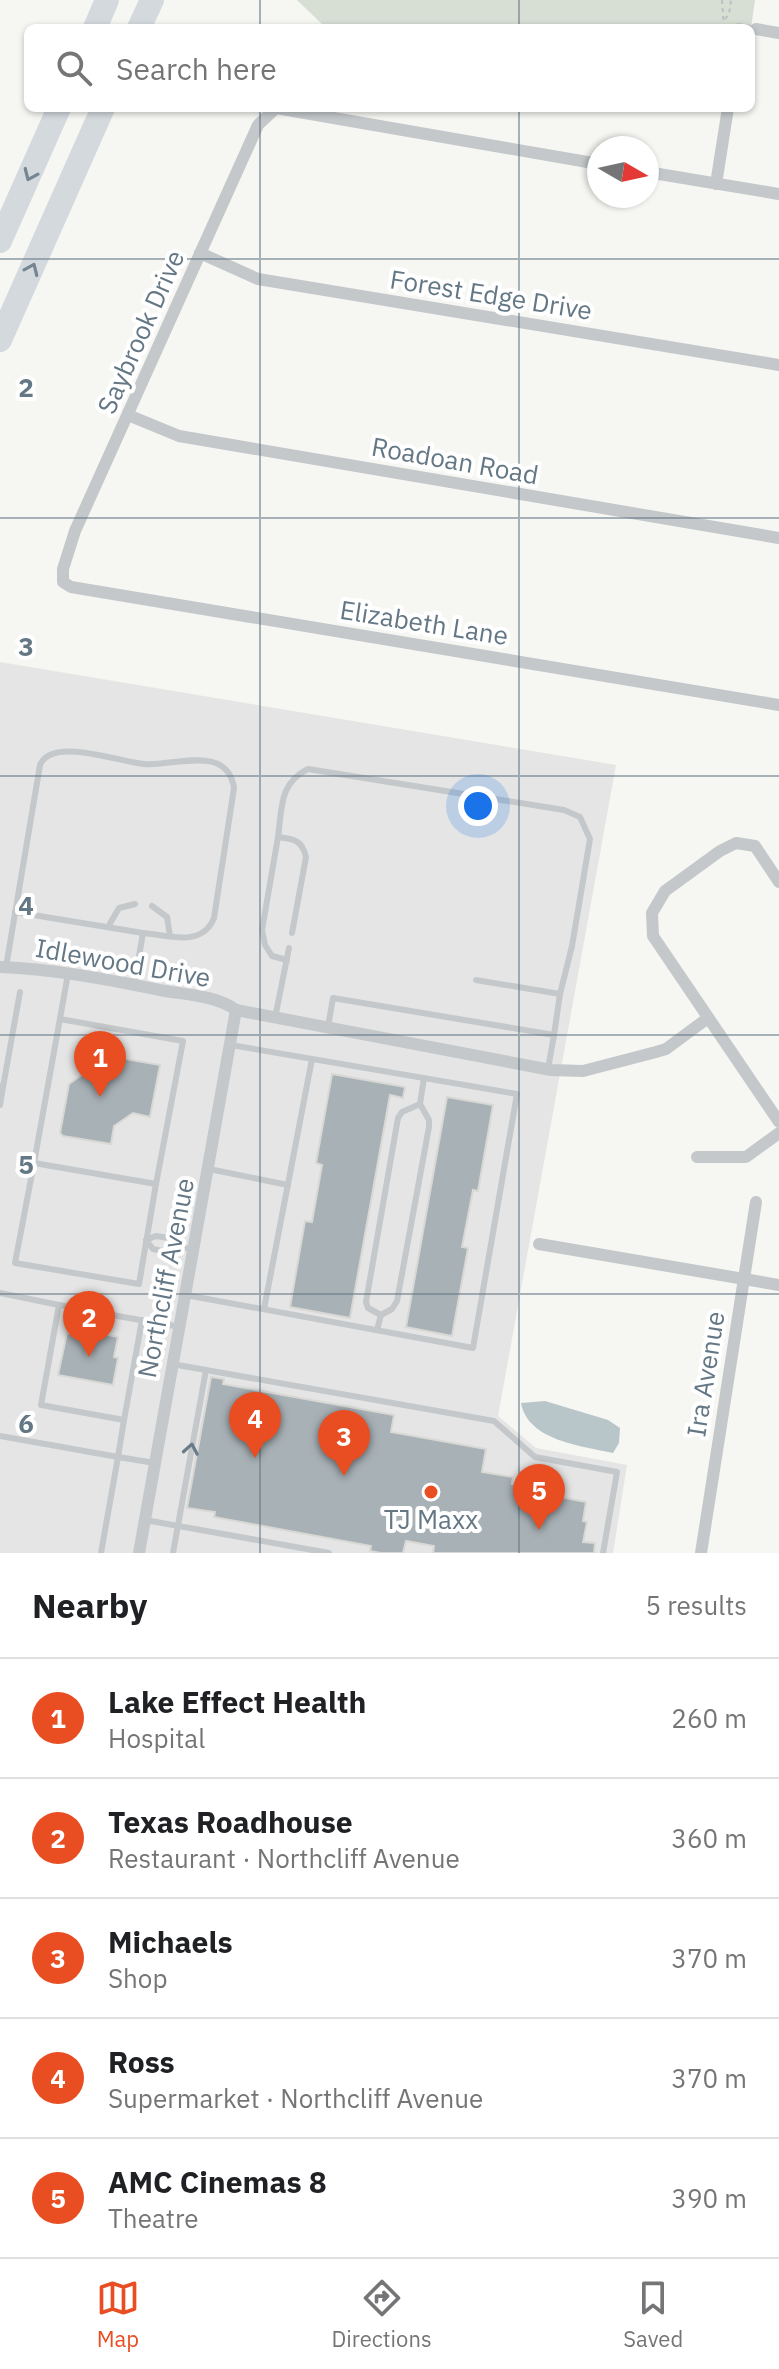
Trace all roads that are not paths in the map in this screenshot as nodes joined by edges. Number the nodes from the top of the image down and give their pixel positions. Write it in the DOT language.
graph roads {
  1 [pos="107,0"];
  2 [pos="152,0"];
  3 [pos="97,24"];
  4 [pos="141,24"];
  5 [pos="755,28"];
  6 [pos="779,33"];
  7 [pos="57,112"];
  8 [pos="101,112"];
  9 [pos="272,112"];
  10 [pos="299,112"];
  11 [pos="727,112"];
  12 [pos="587,162"];
  13 [pos="659,174"];
  14 [pos="716,184"];
  15 [pos="779,194"];
  16 [pos="0,241"];
  17 [pos="200,253"];
  18 [pos="0,340"];
  19 [pos="779,365"];
  20 [pos="128,415"];
  21 [pos="779,538"];
  22 [pos="63,582"];
  23 [pos="779,705"];
  24 [pos="278,837"];
  25 [pos="779,882"];
  26 [pos="135,904"];
  27 [pos="152,906"];
  28 [pos="15,912"];
  29 [pos="108,927"];
  30 [pos="143,933"];
  31 [pos="292,933"];
  32 [pos="170,936"];
  33 [pos="289,948"];
  34 [pos="287,960"];
  35 [pos="3,967"];
  36 [pos="68,973"];
  37 [pos="476,980"];
  38 [pos="134,985"];
  39 [pos="20,992"];
  40 [pos="560,994"];
  41 [pos="236,1010"];
  42 [pos="275,1018"];
  43 [pos="708,1018"];
  44 [pos="60,1019"];
  45 [pos="328,1027"];
  46 [pos="554,1035"];
  47 [pos="231,1045"];
  48 [pos="312,1059"];
  49 [pos="548,1069"];
  50 [pos="424,1078"];
  51 [pos="2,1086"];
  52 [pos="420,1104"];
  53 [pos="0,1105"];
  54 [pos="779,1122"];
  55 [pos="779,1133"];
  56 [pos="697,1157"];
  57 [pos="34,1163"];
  58 [pos="209,1169"];
  59 [pos="156,1184"];
  60 [pos="288,1185"];
  61 [pos="756,1202"];
  62 [pos="146,1240"];
  63 [pos="539,1244"];
  64 [pos="189,1249"];
  65 [pos="743,1279"];
  66 [pos="779,1285"];
  67 [pos="0,1293"];
  68 [pos="186,1295"];
  69 [pos="59,1305"];
  70 [pos="264,1309"];
  71 [pos="381,1315"];
  72 [pos="142,1320"];
  73 [pos="180,1327"];
  74 [pos="377,1330"];
  75 [pos="172,1364"];
  76 [pos="206,1370"];
  77 [pos="124,1420"];
  78 [pos="0,1436"];
  79 [pos="118,1457"];
  80 [pos="155,1463"];
  81 [pos="145,1520"];
  82 [pos="178,1526"];
  83 [pos="281,1544"];
  84 [pos="101,1553"];
  85 [pos="139,1553"];
  86 [pos="173,1553"];
  87 [pos="279,1553"];
  88 [pos="329,1553"];
  89 [pos="603,1553"];
  90 [pos="701,1553"];
  1 -- 3 [label="highway"];
  2 -- 4 [label="highway"];
  5 -- 6 [label="street"];
  7 -- 16 [label="highway, one-way"];
  18 -- 8 [label="highway, one-way"];
  9 -- 17 [label="street, Saybrook Drive"];
  10 -- 12 [label="street"];
  11 -- 14 [label="street"];
  13 -- 14 [label="street"];
  14 -- 15 [label="street"];
  17 -- 19 [label="street, Forest Edge Drive"];
  17 -- 20 [label="street, Saybrook Drive"];
  20 -- 21 [label="street, Roadoan Road"];
  20 -- 22 [label="street, Saybrook Drive"];
  22 -- 23 [label="street, Elizabeth Lane"];
  24 -- 31 [label="lane"];
  24 -- 34 [label="lane"];
  24 -- 40 [label="lane"];
  25 -- 43 [label="street"];
  26 -- 29 [label="lane"];
  27 -- 32 [label="lane"];
  28 -- 29 [label="lane"];
  28 -- 32 [label="lane"];
  28 -- 35 [label="lane"];
  29 -- 30 [label="lane"];
  30 -- 32 [label="lane"];
  30 -- 38 [label="lane"];
  33 -- 34 [label="lane"];
  34 -- 42 [label="lane"];
  35 -- 36 [label="street, Idlewood Drive"];
  36 -- 38 [label="street, Idlewood Drive"];
  36 -- 44 [label="lane"];
  37 -- 40 [label="lane"];
  38 -- 41 [label="street, Idlewood Drive"];
  39 -- 51 [label="lane"];
  40 -- 46 [label="lane"];
  41 -- 42 [label="street, Idlewood Drive"];
  41 -- 47 [label="street, Northcliff Avenue"];
  42 -- 45 [label="street, Idlewood Drive"];
  43 -- 49 [label="street, Idlewood Drive"];
  43 -- 54 [label="street"];
  44 -- 57 [label="lane"];
  44 -- 59 [label="lane"];
  45 -- 46 [label="lane"];
  45 -- 49 [label="street, Idlewood Drive"];
  46 -- 49 [label="lane"];
  47 -- 48 [label="lane"];
  47 -- 58 [label="street, Northcliff Avenue"];
  48 -- 50 [label="lane"];
  48 -- 60 [label="lane"];
  50 -- 52 [label="lane"];
  50 -- 74 [label="lane"];
  51 -- 53 [label="lane"];
  52 -- 71 [label="lane"];
  52 -- 71 [label="lane"];
  55 -- 56 [label="street"];
  57 -- 59 [label="lane"];
  57 -- 62 [label="lane"];
  58 -- 60 [label="lane"];
  58 -- 64 [label="street, Northcliff Avenue"];
  59 -- 62 [label="lane"];
  60 -- 70 [label="lane"];
  61 -- 65 [label="street, Ira Avenue"];
  62 -- 64 [label="lane"];
  62 -- 64 [label="lane"];
  63 -- 65 [label="street"];
  64 -- 68 [label="street, Northcliff Avenue"];
  65 -- 66 [label="street"];
  65 -- 90 [label="street, Ira Avenue"];
  67 -- 69 [label="lane"];
  68 -- 70 [label="lane"];
  68 -- 73 [label="street, Northcliff Avenue"];
  69 -- 72 [label="lane"];
  69 -- 77 [label="lane"];
  70 -- 74 [label="lane"];
  71 -- 74 [label="lane"];
  72 -- 73 [label="lane"];
  72 -- 77 [label="lane"];
  73 -- 75 [label="street, Northcliff Avenue"];
  75 -- 76 [label="lane"];
  75 -- 80 [label="street, Northcliff Avenue"];
  82 -- 76 [label="lane, one-way"];
  76 -- 89 [label="lane"];
  77 -- 79 [label="lane"];
  78 -- 79 [label="lane"];
  79 -- 80 [label="lane"];
  79 -- 84 [label="lane"];
  80 -- 81 [label="street, Northcliff Avenue"];
  81 -- 82 [label="lane"];
  81 -- 85 [label="street, Northcliff Avenue"];
  82 -- 83 [label="lane"];
  82 -- 86 [label="lane"];
  83 -- 87 [label="lane"];
  83 -- 88 [label="lane"];
}
